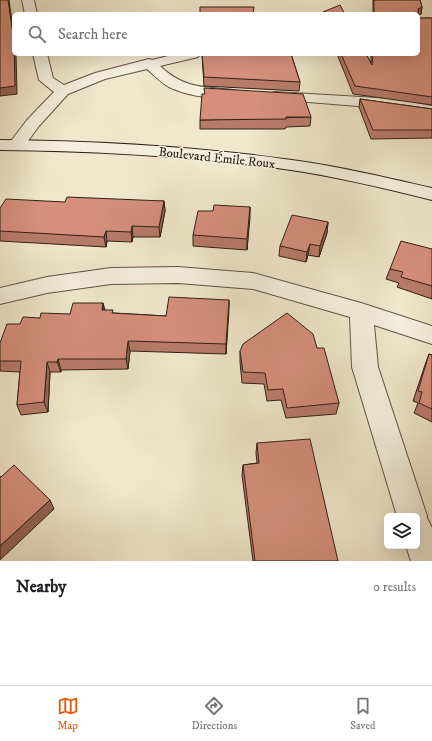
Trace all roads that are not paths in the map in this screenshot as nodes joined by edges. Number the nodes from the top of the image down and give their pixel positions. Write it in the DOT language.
graph roads {
  1 [pos="28,0"];
  2 [pos="31,12"];
  3 [pos="40,56"];
  4 [pos="183,56"];
  5 [pos="149,63"];
  6 [pos="63,90"];
  7 [pos="432,111"];
  8 [pos="8,145"];
  9 [pos="432,194"];
  10 [pos="0,296"];
  11 [pos="361,312"];
  12 [pos="432,335"];
  13 [pos="411,513"];
  14 [pos="420,539"];
  15 [pos="427,561"];
  1 -- 2 [label="street"];
  3 -- 6 [label="street"];
  4 -- 5 [label="street"];
  5 -- 6 [label="street"];
  5 -- 7 [label="street"];
  6 -- 8 [label="street"];
  8 -- 9 [label="street, Boulevard Émile Roux"];
  10 -- 11 [label="street"];
  11 -- 12 [label="street"];
  11 -- 13 [label="street"];
  14 -- 15 [label="street"];
}
